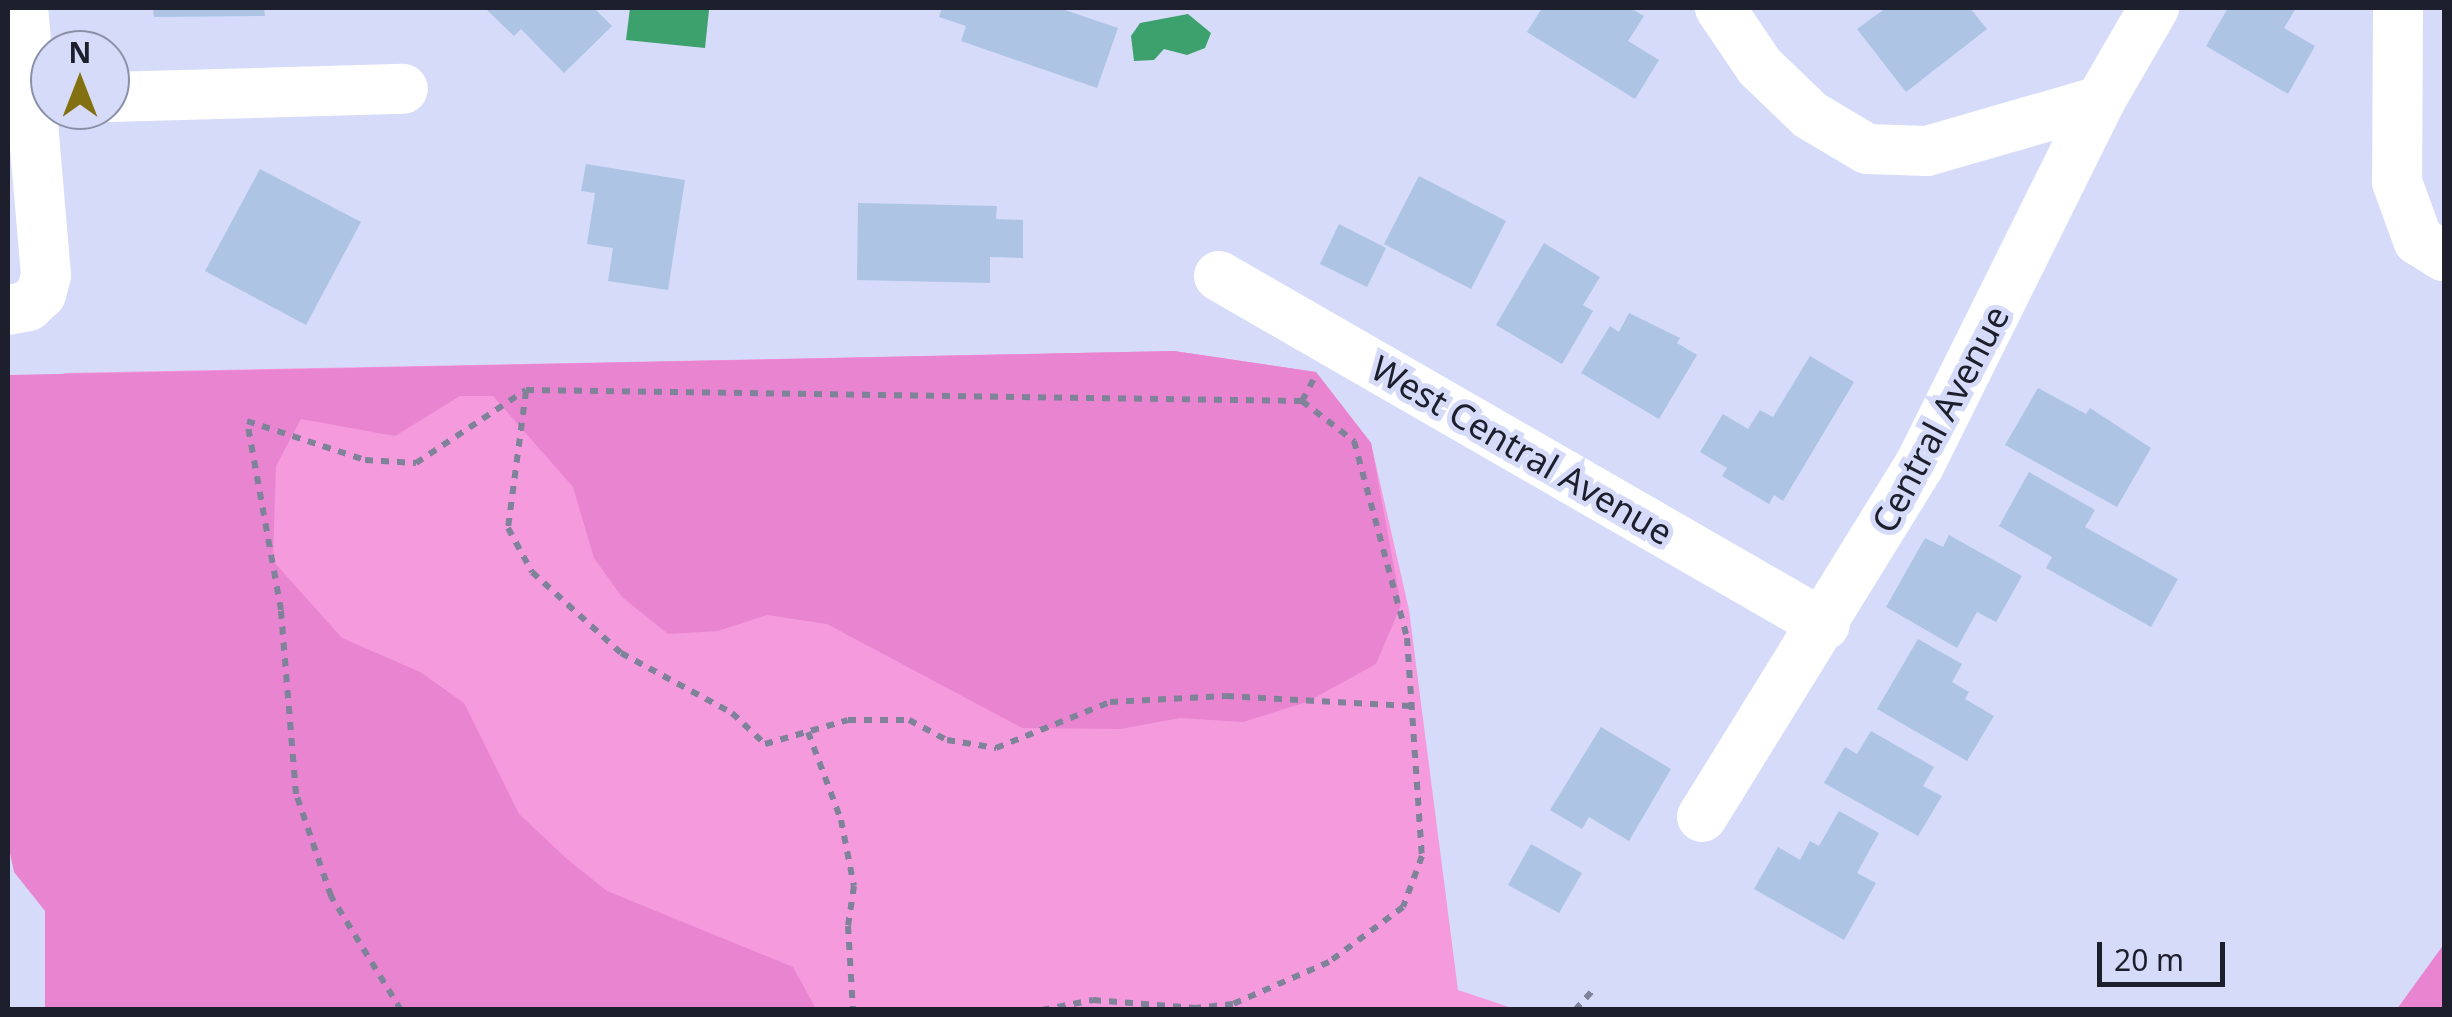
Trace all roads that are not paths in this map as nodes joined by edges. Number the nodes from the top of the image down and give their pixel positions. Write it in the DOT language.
graph roads {
  1 [pos="22,8"];
  2 [pos="1720,8"];
  3 [pos="2154,8"];
  4 [pos="2398,8"];
  5 [pos="30,44"];
  6 [pos="403,89"];
  7 [pos="130,96"];
  8 [pos="2100,101"];
  9 [pos="43,130"];
  10 [pos="2444,256"];
  11 [pos="1218,276"];
  12 [pos="18,308"];
  13 [pos="1824,625"];
  14 [pos="1702,818"];
  1 -- 5 [label="street"];
  2 -- 8 [label="street"];
  3 -- 8 [label="street, Central Avenue"];
  4 -- 10 [label="street"];
  6 -- 7 [label="street"];
  8 -- 13 [label="street, Central Avenue"];
  9 -- 12 [label="street"];
  11 -- 13 [label="street, West Central Avenue"];
  13 -- 14 [label="street, Central Avenue"];
}
